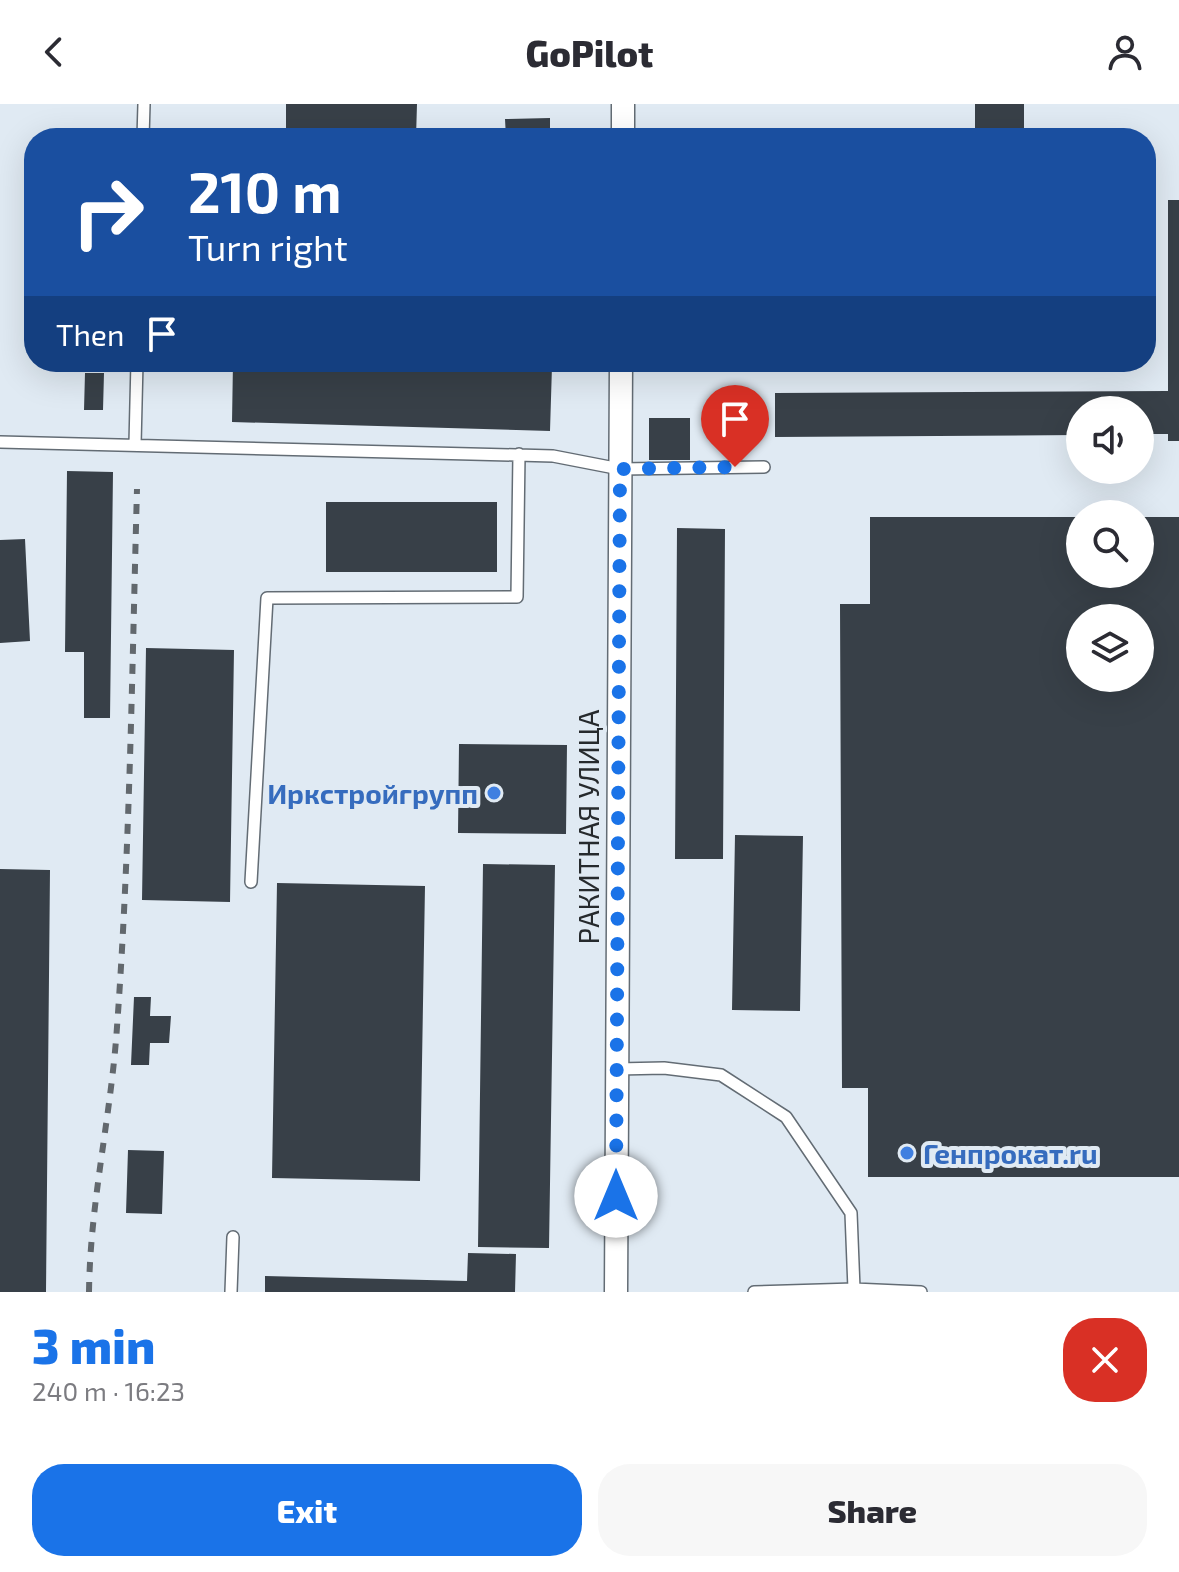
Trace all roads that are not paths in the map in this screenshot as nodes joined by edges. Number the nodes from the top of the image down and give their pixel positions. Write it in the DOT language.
graph roads {
  1 [pos="144,104"];
  2 [pos="623,104"];
  3 [pos="143,128"];
  4 [pos="623,128"];
  5 [pos="137,372"];
  6 [pos="621,372"];
  7 [pos="0,442"];
  8 [pos="135,444"];
  9 [pos="519,454"];
  10 [pos="764,467"];
  11 [pos="620,469"];
  12 [pos="251,882"];
  13 [pos="617,1069"];
  14 [pos="233,1237"];
  15 [pos="854,1289"];
  16 [pos="231,1292"];
  17 [pos="616,1292"];
  18 [pos="754,1292"];
  19 [pos="921,1292"];
  1 -- 3 [label="lane"];
  2 -- 4 [label="street"];
  5 -- 8 [label="lane"];
  6 -- 11 [label="street, РАКИТНАЯ УЛИЦА"];
  7 -- 8 [label="lane"];
  8 -- 9 [label="lane"];
  9 -- 11 [label="lane"];
  9 -- 12 [label="lane"];
  10 -- 11 [label="lane"];
  11 -- 13 [label="street, РАКИТНАЯ УЛИЦА"];
  13 -- 15 [label="lane"];
  13 -- 17 [label="street, РАКИТНАЯ УЛИЦА"];
  14 -- 16 [label="lane"];
  15 -- 18 [label="lane"];
  15 -- 19 [label="lane"];
}
